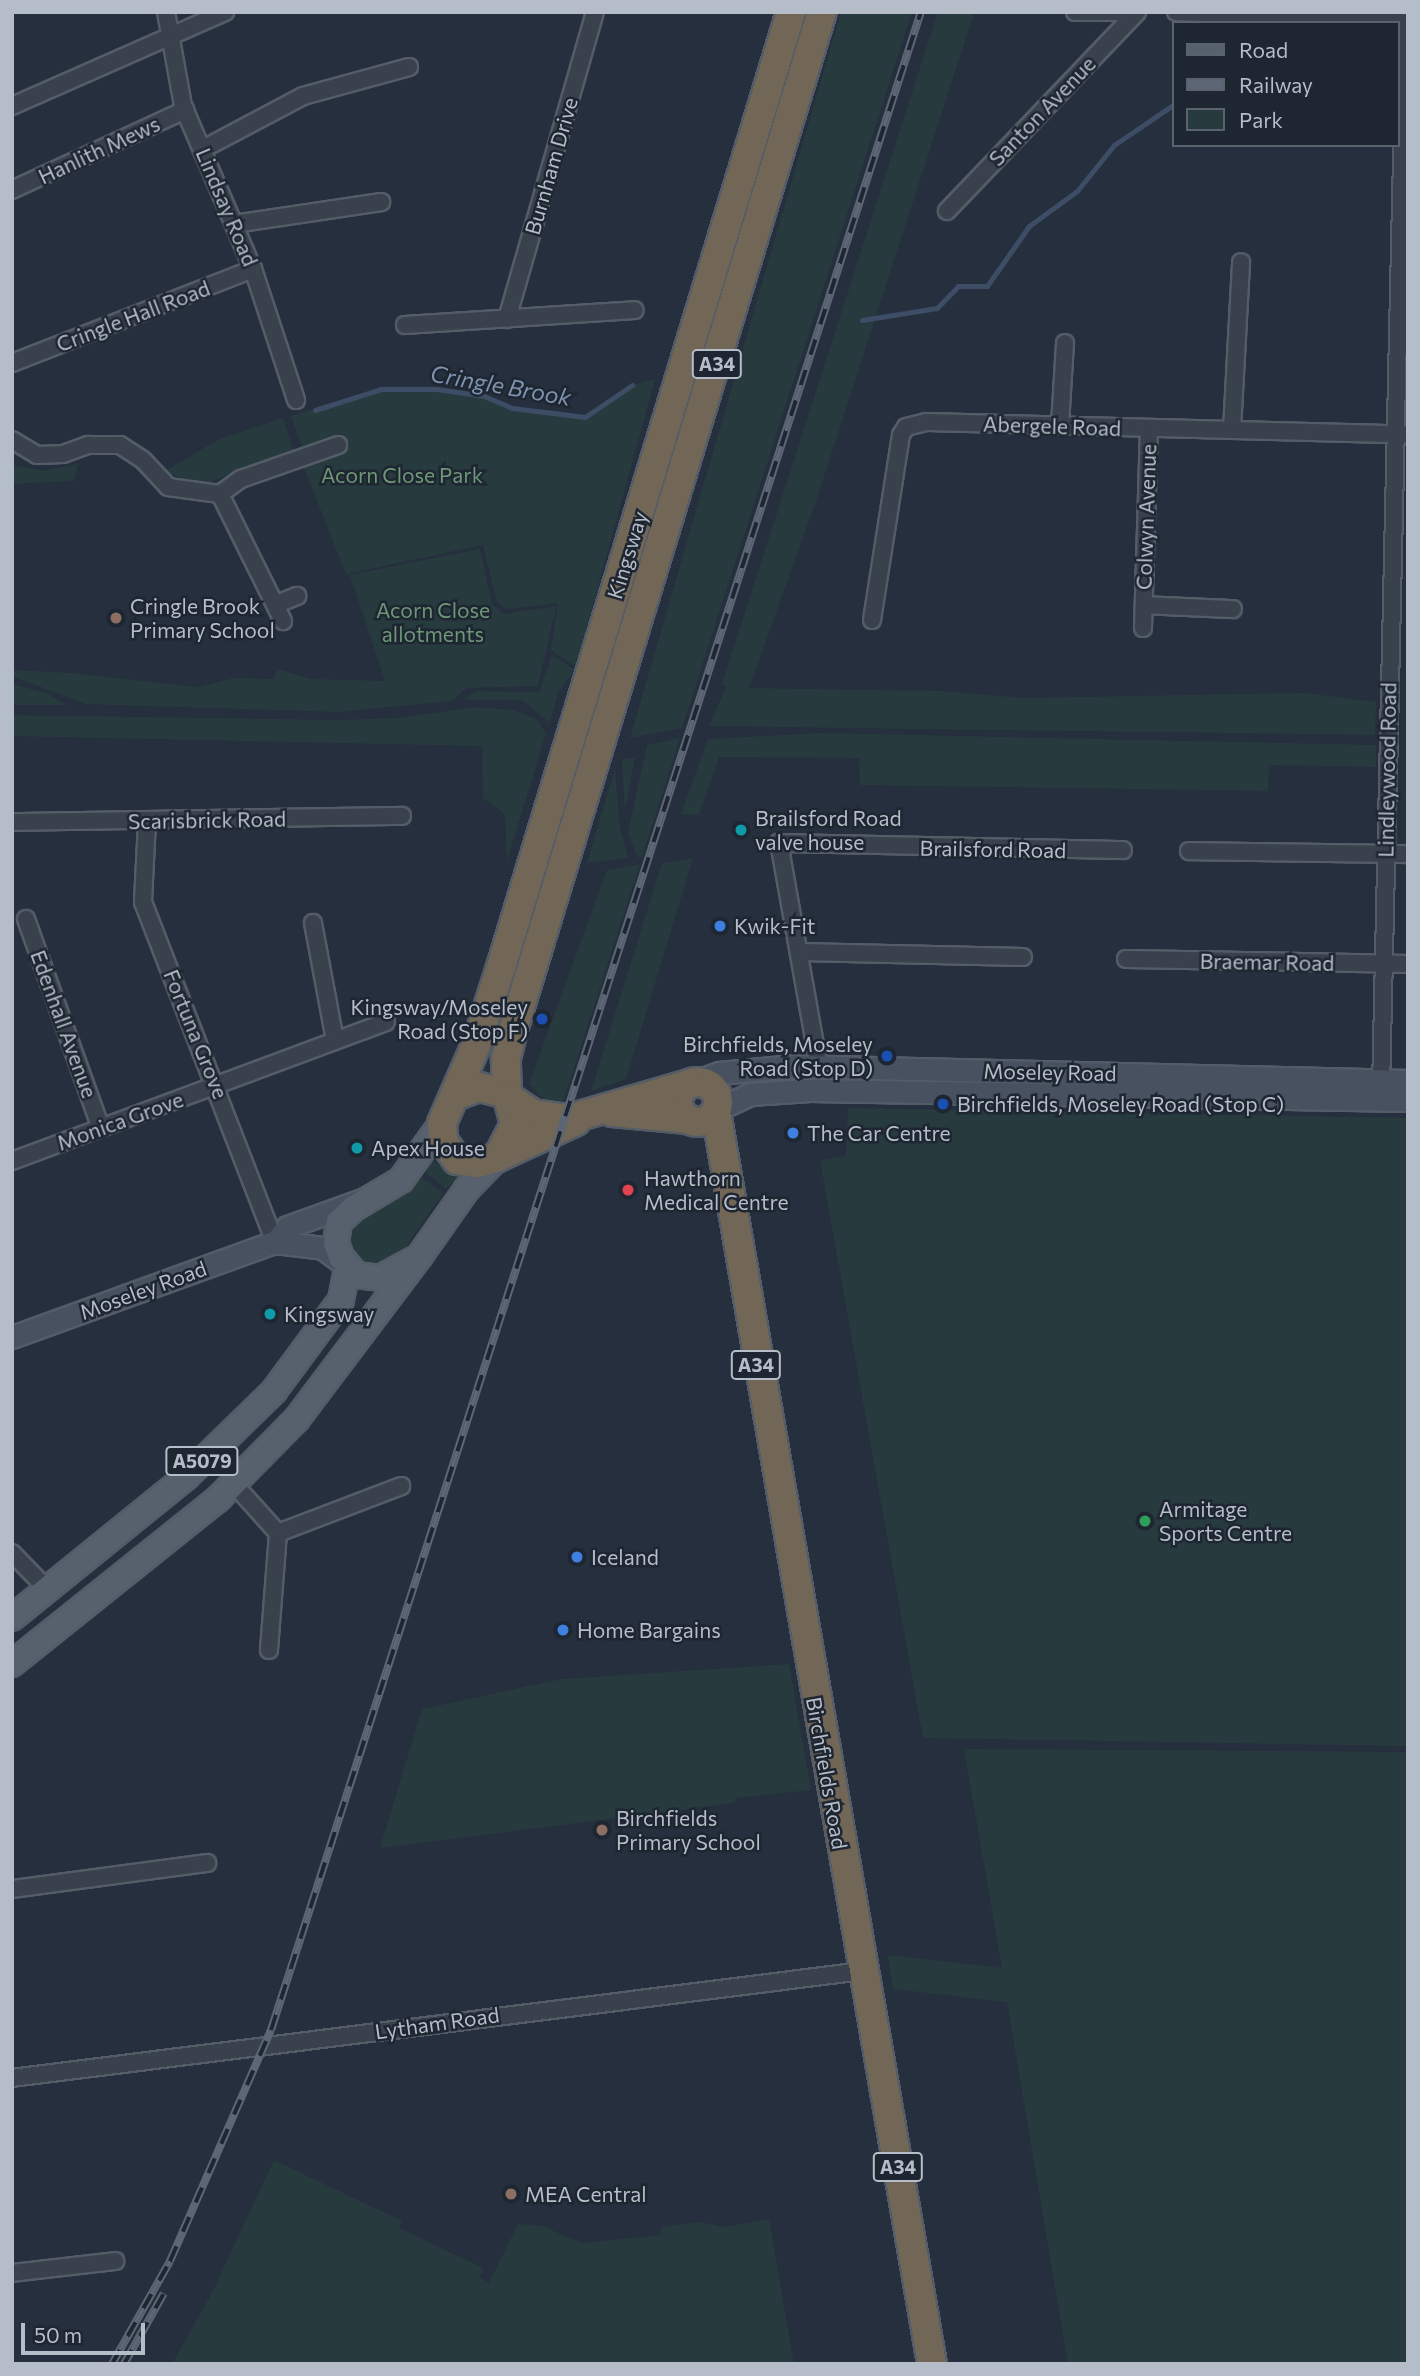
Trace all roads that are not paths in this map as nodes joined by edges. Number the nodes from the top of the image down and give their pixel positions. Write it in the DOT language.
graph roads {
  1 [pos="166,12"];
  2 [pos="225,12"];
  3 [pos="594,12"];
  4 [pos="791,12"];
  5 [pos="822,12"];
  6 [pos="1075,12"];
  7 [pos="1121,12"];
  8 [pos="1136,12"];
  9 [pos="1176,12"];
  10 [pos="1092,13"];
  11 [pos="1406,20"];
  12 [pos="170,37"];
  13 [pos="409,67"];
  14 [pos="12,106"];
  15 [pos="185,110"];
  16 [pos="203,149"];
  17 [pos="12,190"];
  18 [pos="381,202"];
  19 [pos="947,211"];
  20 [pos="1404,223"];
  21 [pos="234,224"];
  22 [pos="1241,262"];
  23 [pos="253,269"];
  24 [pos="635,310"];
  25 [pos="507,319"];
  26 [pos="405,325"];
  27 [pos="1065,343"];
  28 [pos="12,363"];
  29 [pos="296,400"];
  30 [pos="1060,425"];
  31 [pos="1149,429"];
  32 [pos="1232,430"];
  33 [pos="1401,435"];
  34 [pos="13,444"];
  35 [pos="338,445"];
  36 [pos="220,494"];
  37 [pos="297,596"];
  38 [pos="276,604"];
  39 [pos="1144,605"];
  40 [pos="1233,610"];
  41 [pos="872,620"];
  42 [pos="283,621"];
  43 [pos="1143,628"];
  44 [pos="1391,632"];
  45 [pos="1408,632"];
  46 [pos="402,816"];
  47 [pos="12,822"];
  48 [pos="147,822"];
  49 [pos="1123,850"];
  50 [pos="1189,851"];
  51 [pos="1385,853"];
  52 [pos="1408,854"];
  53 [pos="26,919"];
  54 [pos="313,923"];
  55 [pos="801,952"];
  56 [pos="1023,957"];
  57 [pos="1126,959"];
  58 [pos="1383,964"];
  59 [pos="1408,964"];
  60 [pos="386,1023"];
  61 [pos="335,1040"];
  62 [pos="818,1067"];
  63 [pos="1408,1081"];
  64 [pos="693,1082"];
  65 [pos="217,1086"];
  66 [pos="1381,1090"];
  67 [pos="455,1096"];
  68 [pos="508,1096"];
  69 [pos="1408,1100"];
  70 [pos="595,1114"];
  71 [pos="703,1115"];
  72 [pos="443,1123"];
  73 [pos="101,1128"];
  74 [pos="498,1158"];
  75 [pos="12,1161"];
  76 [pos="369,1198"];
  77 [pos="275,1242"];
  78 [pos="419,1257"];
  79 [pos="345,1266"];
  80 [pos="12,1337"];
  81 [pos="233,1483"];
  82 [pos="401,1486"];
  83 [pos="278,1533"];
  84 [pos="12,1553"];
  85 [pos="48,1590"];
  86 [pos="12,1618"];
  87 [pos="269,1650"];
  88 [pos="12,1664"];
  89 [pos="208,1863"];
  90 [pos="12,1889"];
  91 [pos="862,1971"];
  92 [pos="12,2078"];
  93 [pos="115,2261"];
  94 [pos="12,2273"];
  95 [pos="932,2364"];
  1 -- 12 [label="street, Lindsay Road"];
  2 -- 12 [label="street"];
  3 -- 25 [label="street, Burnham Drive"];
  4 -- 67 [label="highway, Kingsway / A34"];
  5 -- 68 [label="highway, Kingsway / A34"];
  6 -- 10 [label="street"];
  7 -- 10 [label="street"];
  8 -- 19 [label="street, Santon Avenue"];
  9 -- 11 [label="street"];
  11 -- 20 [label="street, Lindleywood Road"];
  12 -- 14 [label="street"];
  12 -- 15 [label="street, Lindsay Road"];
  13 -- 16 [label="street"];
  15 -- 16 [label="street, Lindsay Road"];
  15 -- 17 [label="street, Hanlith Mews"];
  16 -- 21 [label="street, Lindsay Road"];
  18 -- 21 [label="street"];
  20 -- 33 [label="street, Lindleywood Road"];
  21 -- 23 [label="street, Lindsay Road"];
  22 -- 32 [label="street"];
  23 -- 28 [label="street, Cringle Hall Road"];
  23 -- 29 [label="street, Lindsay Road"];
  24 -- 25 [label="street"];
  25 -- 26 [label="street"];
  27 -- 30 [label="street"];
  30 -- 31 [label="street, Abergele Road"];
  30 -- 41 [label="street, Abergele Road"];
  31 -- 32 [label="street, Abergele Road"];
  31 -- 39 [label="street, Colwyn Avenue"];
  32 -- 33 [label="street, Abergele Road"];
  33 -- 44 [label="street, Lindleywood Road"];
  34 -- 36 [label="street"];
  35 -- 36 [label="street"];
  36 -- 38 [label="street"];
  37 -- 38 [label="street"];
  38 -- 42 [label="street"];
  39 -- 40 [label="street, Colwyn Avenue"];
  39 -- 43 [label="street, Colwyn Avenue"];
  44 -- 45 [label="street"];
  44 -- 51 [label="street, Lindleywood Road"];
  46 -- 48 [label="street, Scarisbrick Road"];
  47 -- 48 [label="street, Scarisbrick Road"];
  48 -- 65 [label="street, Fortuna Grove"];
  49 -- 55 [label="street, Brailsford Road"];
  50 -- 51 [label="street"];
  51 -- 52 [label="street"];
  51 -- 58 [label="street, Lindleywood Road"];
  53 -- 73 [label="street, Edenhall Avenue"];
  54 -- 61 [label="street"];
  55 -- 56 [label="street"];
  55 -- 62 [label="street"];
  57 -- 58 [label="street, Braemar Road"];
  58 -- 59 [label="street, Braemar Road"];
  58 -- 66 [label="street, Lindleywood Road"];
  60 -- 61 [label="street, Monica Grove"];
  61 -- 65 [label="street, Monica Grove"];
  62 -- 64 [label="main road, Moseley Road"];
  62 -- 66 [label="main road, Moseley Road"];
  63 -- 66 [label="main road, Moseley Road"];
  64 -- 70 [label="highway, Moseley Road"];
  64 -- 71 [label="highway, A34"];
  65 -- 73 [label="street, Monica Grove"];
  65 -- 77 [label="street, Fortuna Grove"];
  66 -- 69 [label="main road, Moseley Road"];
  66 -- 71 [label="main road, Moseley Road"];
  67 -- 68 [label="highway"];
  67 -- 72 [label="highway, A34"];
  68 -- 70 [label="highway, Moseley Road"];
  68 -- 74 [label="highway, A34"];
  70 -- 71 [label="highway, Moseley Road"];
  70 -- 74 [label="highway, Moseley Road"];
  71 -- 91 [label="highway, Birchfields Road / A34"];
  72 -- 74 [label="highway"];
  72 -- 76 [label="main road, A5079"];
  73 -- 75 [label="street, Monica Grove"];
  74 -- 78 [label="main road, A5079"];
  76 -- 77 [label="main road, Moseley Road"];
  76 -- 79 [label="main road, A5079"];
  77 -- 79 [label="main road, Moseley Road"];
  77 -- 80 [label="main road, Moseley Road"];
  78 -- 79 [label="main road, A5079"];
  78 -- 81 [label="main road, A5079"];
  79 -- 85 [label="main road, A5079"];
  81 -- 83 [label="street"];
  81 -- 88 [label="main road, A5079"];
  82 -- 83 [label="street"];
  83 -- 87 [label="street"];
  84 -- 85 [label="street"];
  85 -- 86 [label="main road, A5079"];
  89 -- 90 [label="street"];
  91 -- 92 [label="street, Lytham Road"];
  91 -- 95 [label="highway, Birchfields Road / A34"];
  93 -- 94 [label="street"];
}
